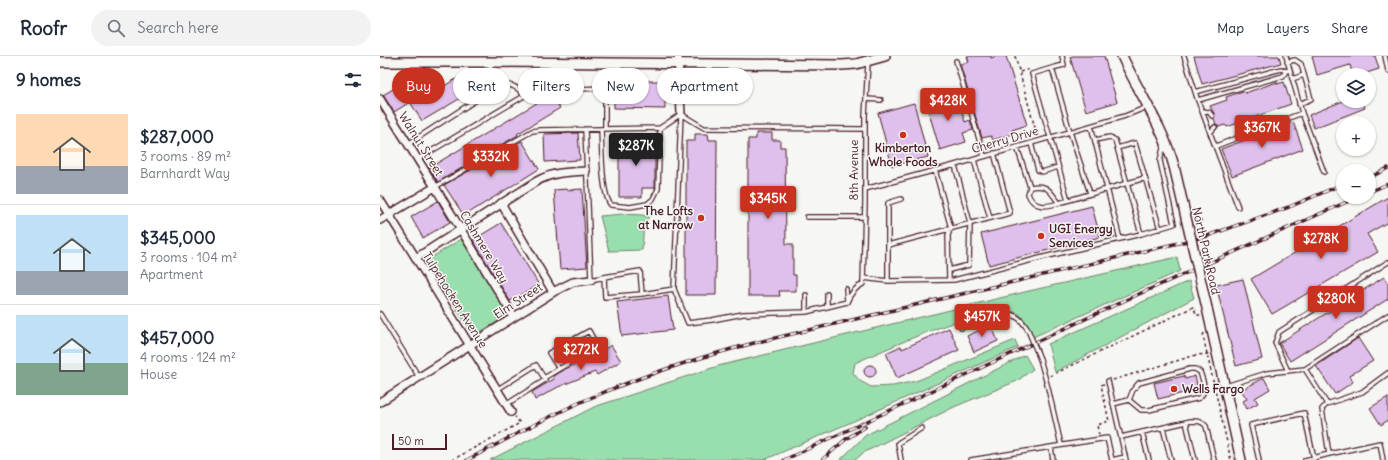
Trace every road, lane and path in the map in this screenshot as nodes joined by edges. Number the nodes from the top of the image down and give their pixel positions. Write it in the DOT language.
graph roads {
  1 [pos="885,56"];
  2 [pos="1015,56"];
  3 [pos="1062,56"];
  4 [pos="1122,56"];
  5 [pos="1184,56"];
  6 [pos="1286,56"];
  7 [pos="1385,56"];
  8 [pos="868,58"];
  9 [pos="417,59"];
  10 [pos="490,59"];
  11 [pos="593,59"];
  12 [pos="628,59"];
  13 [pos="678,60"];
  14 [pos="956,61"];
  15 [pos="380,62"];
  16 [pos="1287,62"];
  17 [pos="1052,68"];
  18 [pos="1288,70"];
  19 [pos="1388,71"];
  20 [pos="1304,75"];
  21 [pos="1292,79"];
  22 [pos="510,85"];
  23 [pos="584,89"];
  24 [pos="1195,92"];
  25 [pos="380,99"];
  26 [pos="866,99"];
  27 [pos="881,100"];
  28 [pos="1198,100"];
  29 [pos="470,104"];
  30 [pos="1299,104"];
  31 [pos="1148,106"];
  32 [pos="1202,111"];
  33 [pos="1302,113"];
  34 [pos="681,114"];
  35 [pos="1212,116"];
  36 [pos="1091,126"];
  37 [pos="1215,127"];
  38 [pos="660,128"];
  39 [pos="585,129"];
  40 [pos="603,129"];
  41 [pos="865,129"];
  42 [pos="1070,132"];
  43 [pos="1210,133"];
  44 [pos="1050,138"];
  45 [pos="1095,140"];
  46 [pos="1039,141"];
  47 [pos="1165,141"];
  48 [pos="408,144"];
  49 [pos="1031,144"];
  50 [pos="1216,146"];
  51 [pos="1017,147"];
  52 [pos="1117,148"];
  53 [pos="994,153"];
  54 [pos="984,156"];
  55 [pos="418,160"];
  56 [pos="974,160"];
  57 [pos="954,165"];
  58 [pos="1058,167"];
  59 [pos="935,170"];
  60 [pos="586,171"];
  61 [pos="1324,172"];
  62 [pos="1145,178"];
  63 [pos="1127,183"];
  64 [pos="1030,187"];
  65 [pos="435,188"];
  66 [pos="1108,188"];
  67 [pos="865,189"];
  68 [pos="1090,193"];
  69 [pos="901,199"];
  70 [pos="380,200"];
  71 [pos="1068,200"];
  72 [pos="1058,203"];
  73 [pos="501,204"];
  74 [pos="1238,207"];
  75 [pos="389,214"];
  76 [pos="807,217"];
  77 [pos="865,217"];
  78 [pos="990,218"];
  79 [pos="380,220"];
  80 [pos="970,223"];
  81 [pos="951,228"];
  82 [pos="461,229"];
  83 [pos="1160,229"];
  84 [pos="1141,234"];
  85 [pos="1120,239"];
  86 [pos="888,246"];
  87 [pos="416,258"];
  88 [pos="1388,262"];
  89 [pos="949,270"];
  90 [pos="604,277"];
  91 [pos="863,278"];
  92 [pos="591,280"];
  93 [pos="949,280"];
  94 [pos="888,281"];
  95 [pos="674,289"];
  96 [pos="846,289"];
  97 [pos="553,292"];
  98 [pos="642,294"];
  99 [pos="827,294"];
  100 [pos="806,295"];
  101 [pos="847,302"];
  102 [pos="827,307"];
  103 [pos="806,312"];
  104 [pos="1204,312"];
  105 [pos="380,314"];
  106 [pos="1388,315"];
  107 [pos="514,317"];
  108 [pos="1202,320"];
  109 [pos="961,328"];
  110 [pos="1205,330"];
  111 [pos="470,346"];
  112 [pos="559,369"];
  113 [pos="1305,369"];
  114 [pos="1288,371"];
  115 [pos="1388,373"];
  116 [pos="419,377"];
  117 [pos="544,378"];
  118 [pos="1046,378"];
  119 [pos="1108,381"];
  120 [pos="1225,387"];
  121 [pos="498,389"];
  122 [pos="1129,400"];
  123 [pos="380,402"];
  124 [pos="507,404"];
  125 [pos="1114,404"];
  126 [pos="1327,404"];
  127 [pos="511,412"];
  128 [pos="1186,422"];
  129 [pos="922,428"];
  130 [pos="1164,428"];
  131 [pos="1142,432"];
  132 [pos="1121,437"];
  133 [pos="1061,445"];
  134 [pos="1051,447"];
  135 [pos="1007,454"];
  136 [pos="1329,454"];
  137 [pos="1126,459"];
  138 [pos="1314,459"];
  139 [pos="452,460"];
  140 [pos="901,460"];
  141 [pos="971,460"];
  142 [pos="977,460"];
  143 [pos="1008,460"];
  144 [pos="1054,460"];
  145 [pos="1112,460"];
  146 [pos="1149,460"];
  147 [pos="1171,460"];
  148 [pos="1195,460"];
  149 [pos="1214,460"];
  150 [pos="1231,460"];
  151 [pos="1241,460"];
  152 [pos="1259,460"];
  153 [pos="1305,460"];
  154 [pos="1383,460"];
  1 -- 8 [label="street"];
  2 -- 46 [label="path"];
  3 -- 17 [label="lane"];
  4 -- 31 [label="street, North Park Road"];
  5 -- 24 [label="lane"];
  6 -- 16 [label="lane"];
  7 -- 19 [label="lane"];
  8 -- 13 [label="street"];
  8 -- 26 [label="lane, 8th Avenue"];
  9 -- 10 [label="street"];
  9 -- 15 [label="street"];
  10 -- 11 [label="street"];
  11 -- 12 [label="street"];
  12 -- 13 [label="street"];
  13 -- 34 [label="street"];
  14 -- 54 [label="lane"];
  16 -- 18 [label="lane"];
  16 -- 20 [label="lane"];
  17 -- 42 [label="lane"];
  17 -- 44 [label="lane"];
  18 -- 21 [label="lane"];
  18 -- 24 [label="lane"];
  18 -- 28 [label="lane"];
  20 -- 21 [label="lane"];
  20 -- 30 [label="lane"];
  21 -- 30 [label="lane"];
  22 -- 55 [label="lane"];
  23 -- 40 [label="lane"];
  24 -- 28 [label="lane"];
  25 -- 48 [label="street, Walnut Street"];
  26 -- 27 [label="lane"];
  26 -- 41 [label="lane, 8th Avenue"];
  28 -- 32 [label="lane"];
  29 -- 48 [label="lane"];
  30 -- 33 [label="lane"];
  31 -- 36 [label="lane, Cherry Drive"];
  31 -- 47 [label="street, North Park Road"];
  32 -- 35 [label="lane"];
  32 -- 43 [label="lane"];
  33 -- 50 [label="lane"];
  33 -- 61 [label="lane"];
  34 -- 38 [label="lane"];
  34 -- 41 [label="lane"];
  34 -- 95 [label="lane"];
  36 -- 42 [label="lane, Cherry Drive"];
  36 -- 45 [label="lane"];
  37 -- 43 [label="lane"];
  38 -- 40 [label="lane"];
  38 -- 40 [label="lane"];
  39 -- 40 [label="lane"];
  39 -- 60 [label="lane"];
  39 -- 65 [label="lane"];
  41 -- 67 [label="lane, 8th Avenue"];
  42 -- 44 [label="lane, Cherry Drive"];
  42 -- 68 [label="lane"];
  43 -- 50 [label="lane"];
  44 -- 46 [label="lane, Cherry Drive"];
  44 -- 58 [label="lane"];
  45 -- 52 [label="lane"];
  45 -- 66 [label="lane"];
  46 -- 49 [label="lane, Cherry Drive"];
  47 -- 83 [label="lane"];
  47 -- 104 [label="street, North Park Road, bridge"];
  48 -- 55 [label="street, Walnut Street"];
  49 -- 51 [label="lane, Cherry Drive"];
  49 -- 58 [label="lane"];
  50 -- 74 [label="lane"];
  51 -- 53 [label="lane, Cherry Drive"];
  51 -- 64 [label="lane"];
  52 -- 62 [label="lane"];
  52 -- 63 [label="lane"];
  53 -- 54 [label="lane, Cherry Drive"];
  53 -- 78 [label="lane"];
  54 -- 56 [label="lane, Cherry Drive"];
  55 -- 65 [label="street, Walnut Street"];
  56 -- 57 [label="lane, Cherry Drive"];
  56 -- 78 [label="lane"];
  57 -- 59 [label="lane, Cherry Drive"];
  57 -- 80 [label="lane"];
  58 -- 71 [label="lane"];
  59 -- 67 [label="lane, Cherry Drive"];
  59 -- 81 [label="lane"];
  60 -- 73 [label="street"];
  60 -- 92 [label="lane"];
  62 -- 63 [label="lane"];
  62 -- 83 [label="lane"];
  63 -- 66 [label="lane"];
  63 -- 84 [label="lane"];
  64 -- 72 [label="lane"];
  64 -- 72 [label="lane"];
  65 -- 75 [label="street, Walnut Street"];
  65 -- 82 [label="street, Cashmere Way"];
  66 -- 68 [label="lane"];
  66 -- 85 [label="lane"];
  67 -- 77 [label="lane, 8th Avenue"];
  68 -- 71 [label="lane"];
  69 -- 86 [label="lane"];
  70 -- 75 [label="street, Tulpehocken Avenue"];
  71 -- 72 [label="lane"];
  73 -- 82 [label="street"];
  73 -- 97 [label="street"];
  75 -- 79 [label="street, Walnut Street"];
  75 -- 87 [label="street, Tulpehocken Avenue"];
  76 -- 77 [label="lane"];
  77 -- 91 [label="lane, 8th Avenue"];
  78 -- 80 [label="lane"];
  80 -- 81 [label="lane"];
  80 -- 89 [label="lane"];
  81 -- 86 [label="lane"];
  81 -- 89 [label="lane"];
  82 -- 87 [label="street"];
  82 -- 107 [label="street, Cashmere Way"];
  83 -- 84 [label="lane"];
  84 -- 85 [label="lane"];
  85 -- 93 [label="lane"];
  86 -- 94 [label="lane"];
  87 -- 111 [label="street, Tulpehocken Avenue"];
  88 -- 114 [label="lane"];
  89 -- 93 [label="lane"];
  90 -- 92 [label="lane"];
  90 -- 98 [label="lane"];
  90 -- 98 [label="lane"];
  91 -- 94 [label="lane"];
  91 -- 101 [label="lane, 8th Avenue"];
  92 -- 97 [label="street, Elm Street"];
  93 -- 94 [label="lane"];
  95 -- 98 [label="lane"];
  95 -- 103 [label="lane"];
  96 -- 101 [label="lane"];
  97 -- 107 [label="street, Elm Street"];
  99 -- 102 [label="lane"];
  100 -- 103 [label="lane"];
  101 -- 102 [label="lane"];
  102 -- 103 [label="lane"];
  104 -- 108 [label="path"];
  104 -- 118 [label="path"];
  104 -- 120 [label="street, North Park Road"];
  105 -- 116 [label="lane"];
  106 -- 113 [label="lane"];
  107 -- 111 [label="street, Elm Street"];
  109 -- 118 [label="lane, bridge"];
  110 -- 150 [label="path"];
  111 -- 116 [label="street, Elm Street"];
  111 -- 121 [label="street, Tulpehocken Avenue"];
  112 -- 112 [label="lane"];
  112 -- 117 [label="lane"];
  113 -- 114 [label="lane"];
  113 -- 126 [label="lane"];
  114 -- 120 [label="lane"];
  115 -- 126 [label="lane"];
  116 -- 123 [label="street, Elm Street"];
  117 -- 121 [label="lane"];
  117 -- 124 [label="lane"];
  118 -- 133 [label="lane"];
  119 -- 125 [label="lane"];
  120 -- 151 [label="street, North Park Road"];
  121 -- 124 [label="street, Tulpehocken Avenue"];
  122 -- 122 [label="lane"];
  122 -- 125 [label="lane"];
  124 -- 127 [label="street, Tulpehocken Avenue"];
  125 -- 132 [label="lane"];
  126 -- 136 [label="lane"];
  127 -- 139 [label="path"];
  128 -- 130 [label="lane"];
  128 -- 148 [label="lane"];
  128 -- 149 [label="lane"];
  129 -- 140 [label="lane"];
  130 -- 131 [label="lane"];
  130 -- 147 [label="lane"];
  131 -- 132 [label="lane"];
  131 -- 146 [label="lane"];
  132 -- 137 [label="lane"];
  133 -- 134 [label="lane"];
  133 -- 145 [label="lane"];
  134 -- 135 [label="lane"];
  134 -- 144 [label="lane"];
  135 -- 142 [label="lane"];
  135 -- 143 [label="lane"];
  136 -- 138 [label="lane"];
  136 -- 154 [label="lane"];
  137 -- 145 [label="lane"];
  138 -- 152 [label="lane"];
  138 -- 153 [label="lane"];
  141 -- 142 [label="lane"];
}
